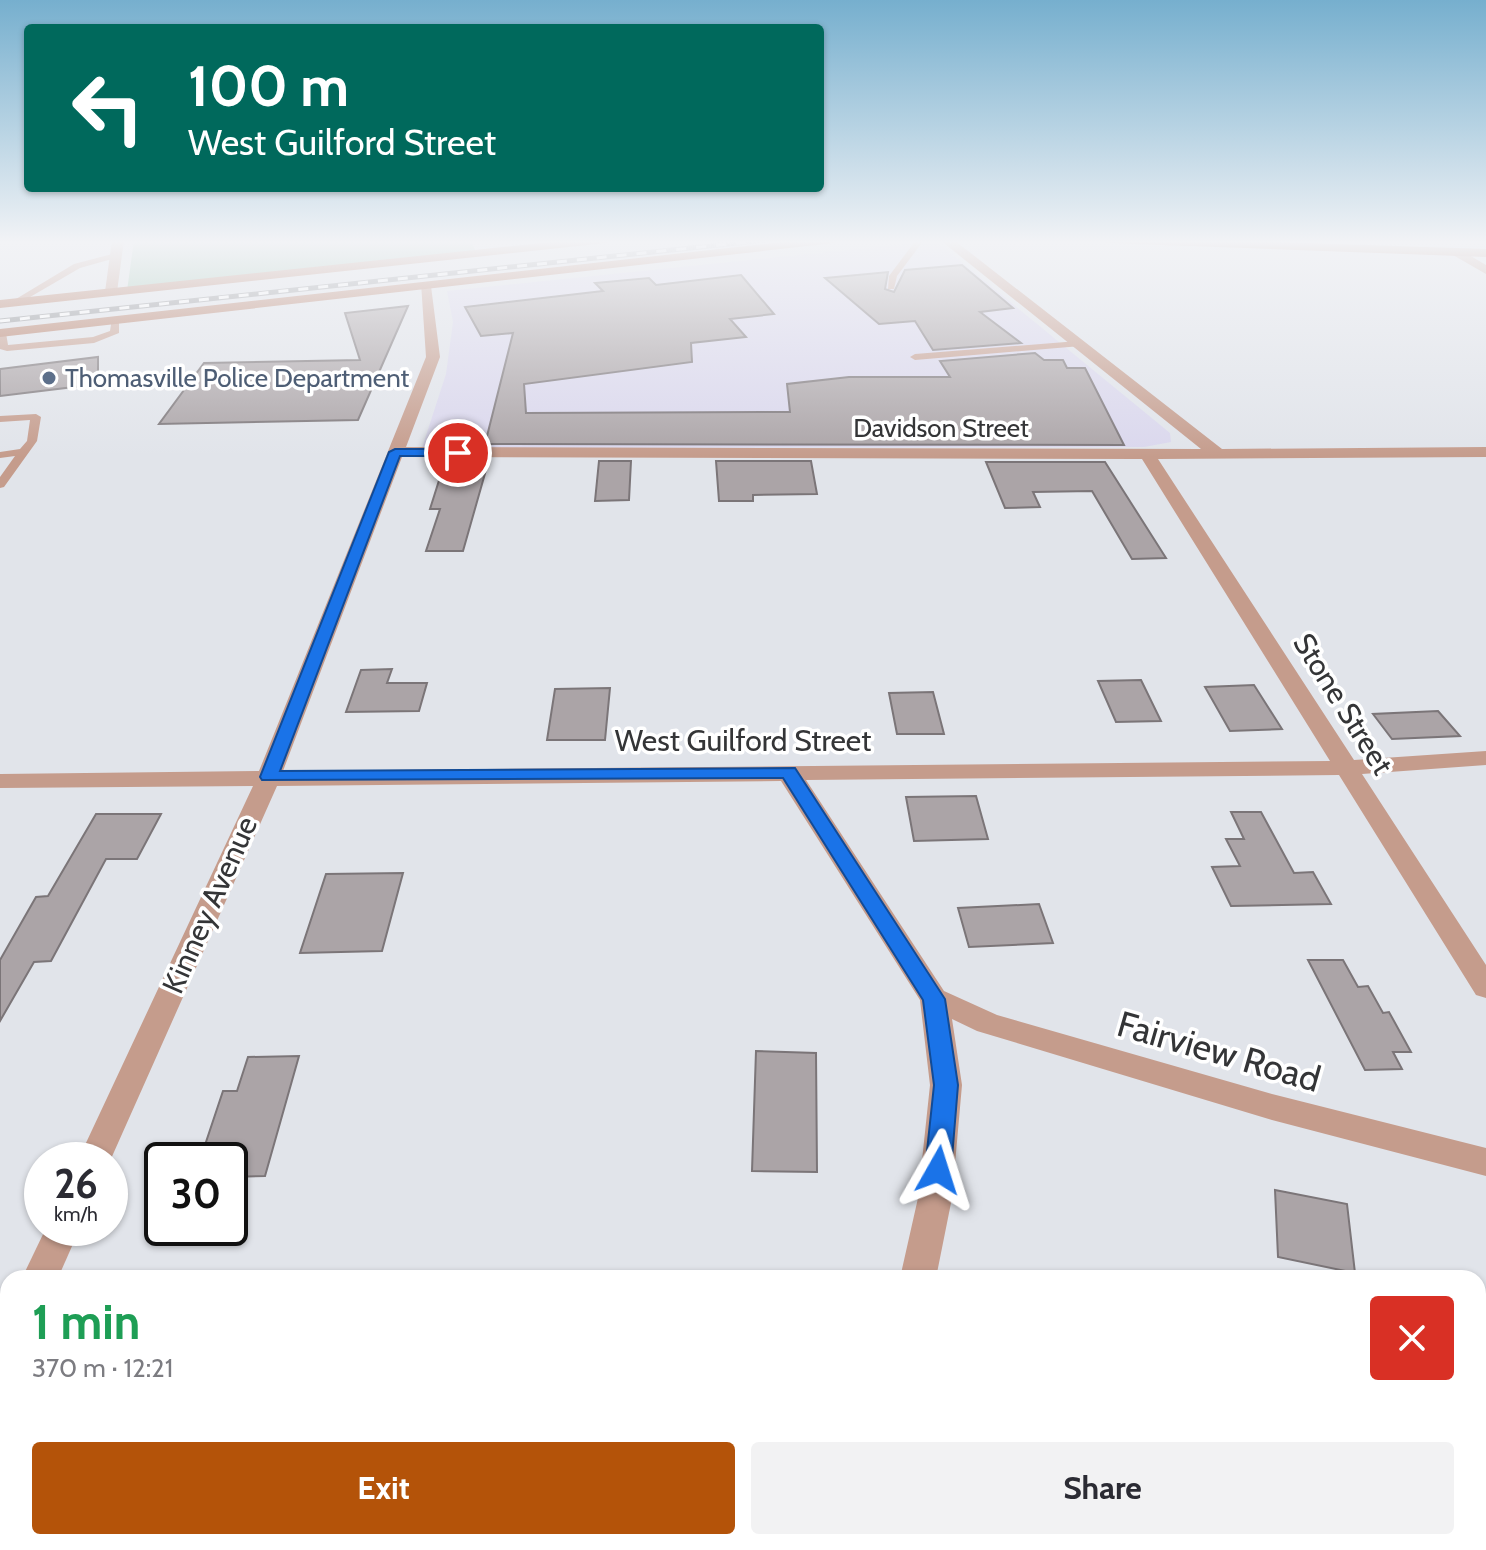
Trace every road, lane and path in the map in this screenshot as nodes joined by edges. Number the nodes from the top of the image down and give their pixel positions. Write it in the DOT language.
graph roads {
  1 [pos="185,312"];
  2 [pos="428,312"];
  3 [pos="1038,312"];
  4 [pos="0,333"];
  5 [pos="1078,344"];
  6 [pos="915,357"];
  7 [pos="0,419"];
  8 [pos="24,452"];
  9 [pos="395,452"];
  10 [pos="1486,452"];
  11 [pos="1147,454"];
  12 [pos="1218,454"];
  13 [pos="0,455"];
  14 [pos="0,485"];
  15 [pos="1486,758"];
  16 [pos="1345,768"];
  17 [pos="788,772"];
  18 [pos="269,777"];
  19 [pos="0,781"];
  20 [pos="1486,988"];
  21 [pos="934,999"];
  22 [pos="102,1142"];
  23 [pos="1486,1162"];
  24 [pos="55,1246"];
  25 [pos="44,1270"];
  26 [pos="920,1270"];
  1 -- 4 [label="main road"];
  2 -- 9 [label="street, Kinney Avenue"];
  3 -- 5 [label="street"];
  5 -- 6 [label="lane"];
  5 -- 12 [label="street"];
  7 -- 8 [label="lane"];
  8 -- 13 [label="lane"];
  8 -- 14 [label="lane"];
  9 -- 11 [label="street, Davidson Street"];
  9 -- 18 [label="street, Kinney Avenue"];
  10 -- 12 [label="street, Davidson Street"];
  11 -- 12 [label="street, Davidson Street"];
  11 -- 16 [label="street, Stone Street"];
  15 -- 16 [label="street, West Guilford Street"];
  16 -- 17 [label="street, West Guilford Street"];
  16 -- 20 [label="street, Stone Street"];
  17 -- 18 [label="street, West Guilford Street"];
  17 -- 21 [label="street"];
  18 -- 19 [label="street, West Guilford Street"];
  18 -- 22 [label="street, Kinney Avenue"];
  21 -- 23 [label="street, Fairview Road"];
  21 -- 26 [label="street"];
  24 -- 25 [label="street"];
}
